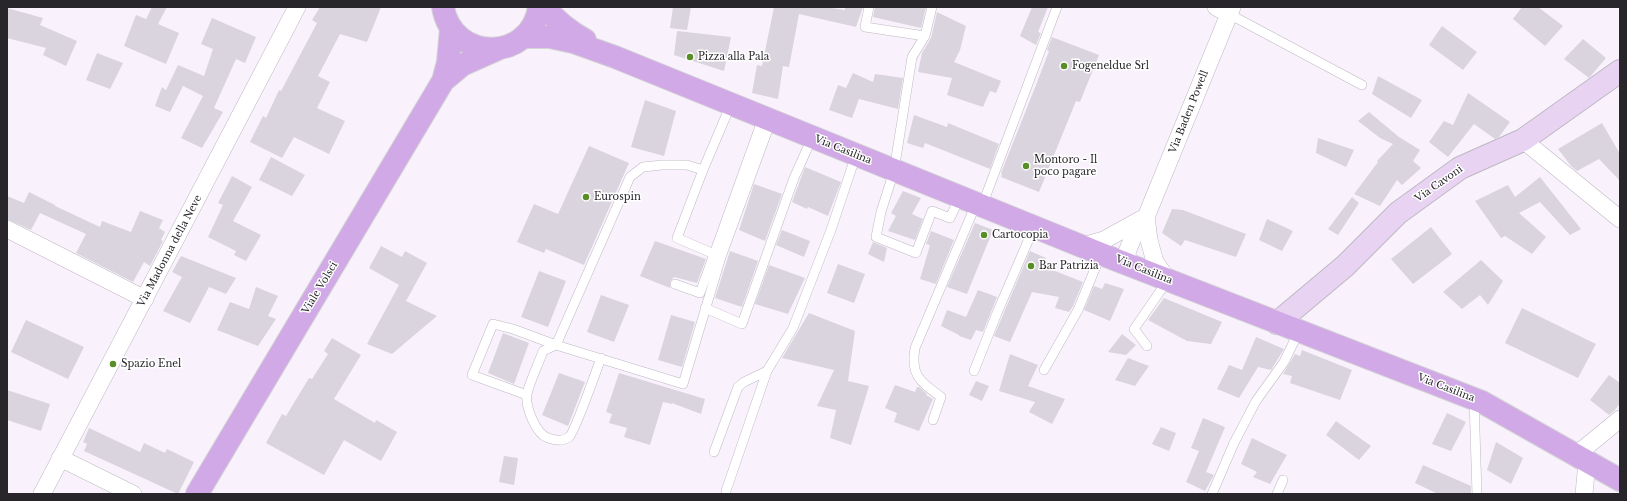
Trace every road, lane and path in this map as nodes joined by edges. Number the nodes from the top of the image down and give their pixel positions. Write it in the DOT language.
graph roads {
  1 [pos="296,7"];
  2 [pos="443,7"];
  3 [pos="539,7"];
  4 [pos="545,7"];
  5 [pos="869,7"];
  6 [pos="932,7"];
  7 [pos="1057,7"];
  8 [pos="1226,9"];
  9 [pos="451,28"];
  10 [pos="924,36"];
  11 [pos="523,38"];
  12 [pos="502,48"];
  13 [pos="616,57"];
  14 [pos="1620,71"];
  15 [pos="443,81"];
  16 [pos="1362,85"];
  17 [pos="731,104"];
  18 [pos="767,119"];
  19 [pos="812,138"];
  20 [pos="1523,140"];
  21 [pos="856,155"];
  22 [pos="703,170"];
  23 [pos="894,171"];
  24 [pos="973,202"];
  25 [pos="1146,217"];
  26 [pos="1620,219"];
  27 [pos="1034,227"];
  28 [pos="7,229"];
  29 [pos="1092,250"];
  30 [pos="714,254"];
  31 [pos="1128,264"];
  32 [pos="1168,280"];
  33 [pos="675,284"];
  34 [pos="145,299"];
  35 [pos="705,308"];
  36 [pos="1277,323"];
  37 [pos="1299,331"];
  38 [pos="556,345"];
  39 [pos="1147,346"];
  40 [pos="601,358"];
  41 [pos="1044,370"];
  42 [pos="767,371"];
  43 [pos="974,371"];
  44 [pos="527,395"];
  45 [pos="1474,399"];
  46 [pos="1620,419"];
  47 [pos="933,420"];
  48 [pos="714,452"];
  49 [pos="60,458"];
  50 [pos="1582,458"];
  51 [pos="1283,480"];
  52 [pos="1620,480"];
  53 [pos="726,492"];
  54 [pos="42,494"];
  55 [pos="133,494"];
  56 [pos="197,494"];
  57 [pos="1212,494"];
  58 [pos="1277,494"];
  59 [pos="1477,494"];
  60 [pos="1584,494"];
  1 -- 34 [label="street, Via Madonna della Neve"];
  2 -- 9 [label="main road"];
  3 -- 11 [label="main road"];
  4 -- 13 [label="main road, Via Casilina"];
  5 -- 10 [label="lane"];
  6 -- 10 [label="lane"];
  7 -- 24 [label="lane"];
  8 -- 16 [label="lane"];
  8 -- 25 [label="street, Via Baden Powell"];
  9 -- 12 [label="main road"];
  9 -- 15 [label="main road, Viale Volsci"];
  10 -- 23 [label="lane"];
  11 -- 12 [label="main road, Viale Volsci"];
  11 -- 13 [label="main road, Via Casilina"];
  12 -- 15 [label="main road, Viale Volsci"];
  13 -- 17 [label="main road, Via Casilina"];
  14 -- 20 [label="street, Via Cavoni"];
  15 -- 56 [label="main road, Viale Volsci"];
  17 -- 18 [label="main road, Via Casilina"];
  17 -- 22 [label="lane"];
  18 -- 19 [label="main road, Via Casilina"];
  18 -- 30 [label="lane"];
  18 -- 35 [label="lane"];
  19 -- 21 [label="main road, Via Casilina"];
  19 -- 35 [label="lane"];
  20 -- 26 [label="street"];
  20 -- 36 [label="street, Via Cavoni"];
  21 -- 23 [label="main road, Via Casilina"];
  21 -- 42 [label="lane"];
  22 -- 30 [label="lane"];
  22 -- 38 [label="lane"];
  23 -- 24 [label="main road, Via Casilina"];
  23 -- 24 [label="lane"];
  24 -- 27 [label="main road, Via Casilina"];
  24 -- 47 [label="lane"];
  25 -- 29 [label="street"];
  25 -- 31 [label="street, Via Baden Powell"];
  25 -- 32 [label="street, Via Baden Powell"];
  27 -- 29 [label="main road, Via Casilina"];
  27 -- 43 [label="lane"];
  28 -- 34 [label="street"];
  29 -- 31 [label="main road, Via Casilina"];
  29 -- 41 [label="lane"];
  30 -- 33 [label="lane"];
  31 -- 32 [label="main road, Via Casilina"];
  32 -- 36 [label="main road, Via Casilina"];
  32 -- 39 [label="lane"];
  34 -- 49 [label="street, Via Madonna della Neve"];
  35 -- 40 [label="lane"];
  36 -- 37 [label="main road, Via Casilina"];
  37 -- 45 [label="main road, Via Casilina"];
  37 -- 57 [label="lane"];
  38 -- 40 [label="lane"];
  38 -- 44 [label="lane"];
  38 -- 44 [label="lane"];
  40 -- 44 [label="lane"];
  42 -- 48 [label="lane"];
  42 -- 53 [label="lane"];
  45 -- 50 [label="main road, Via Casilina"];
  45 -- 59 [label="lane"];
  46 -- 50 [label="street"];
  49 -- 54 [label="street, Via Madonna della Neve"];
  49 -- 55 [label="street"];
  50 -- 52 [label="main road, Via Casilina"];
  50 -- 60 [label="street"];
  51 -- 58 [label="lane"];
}
